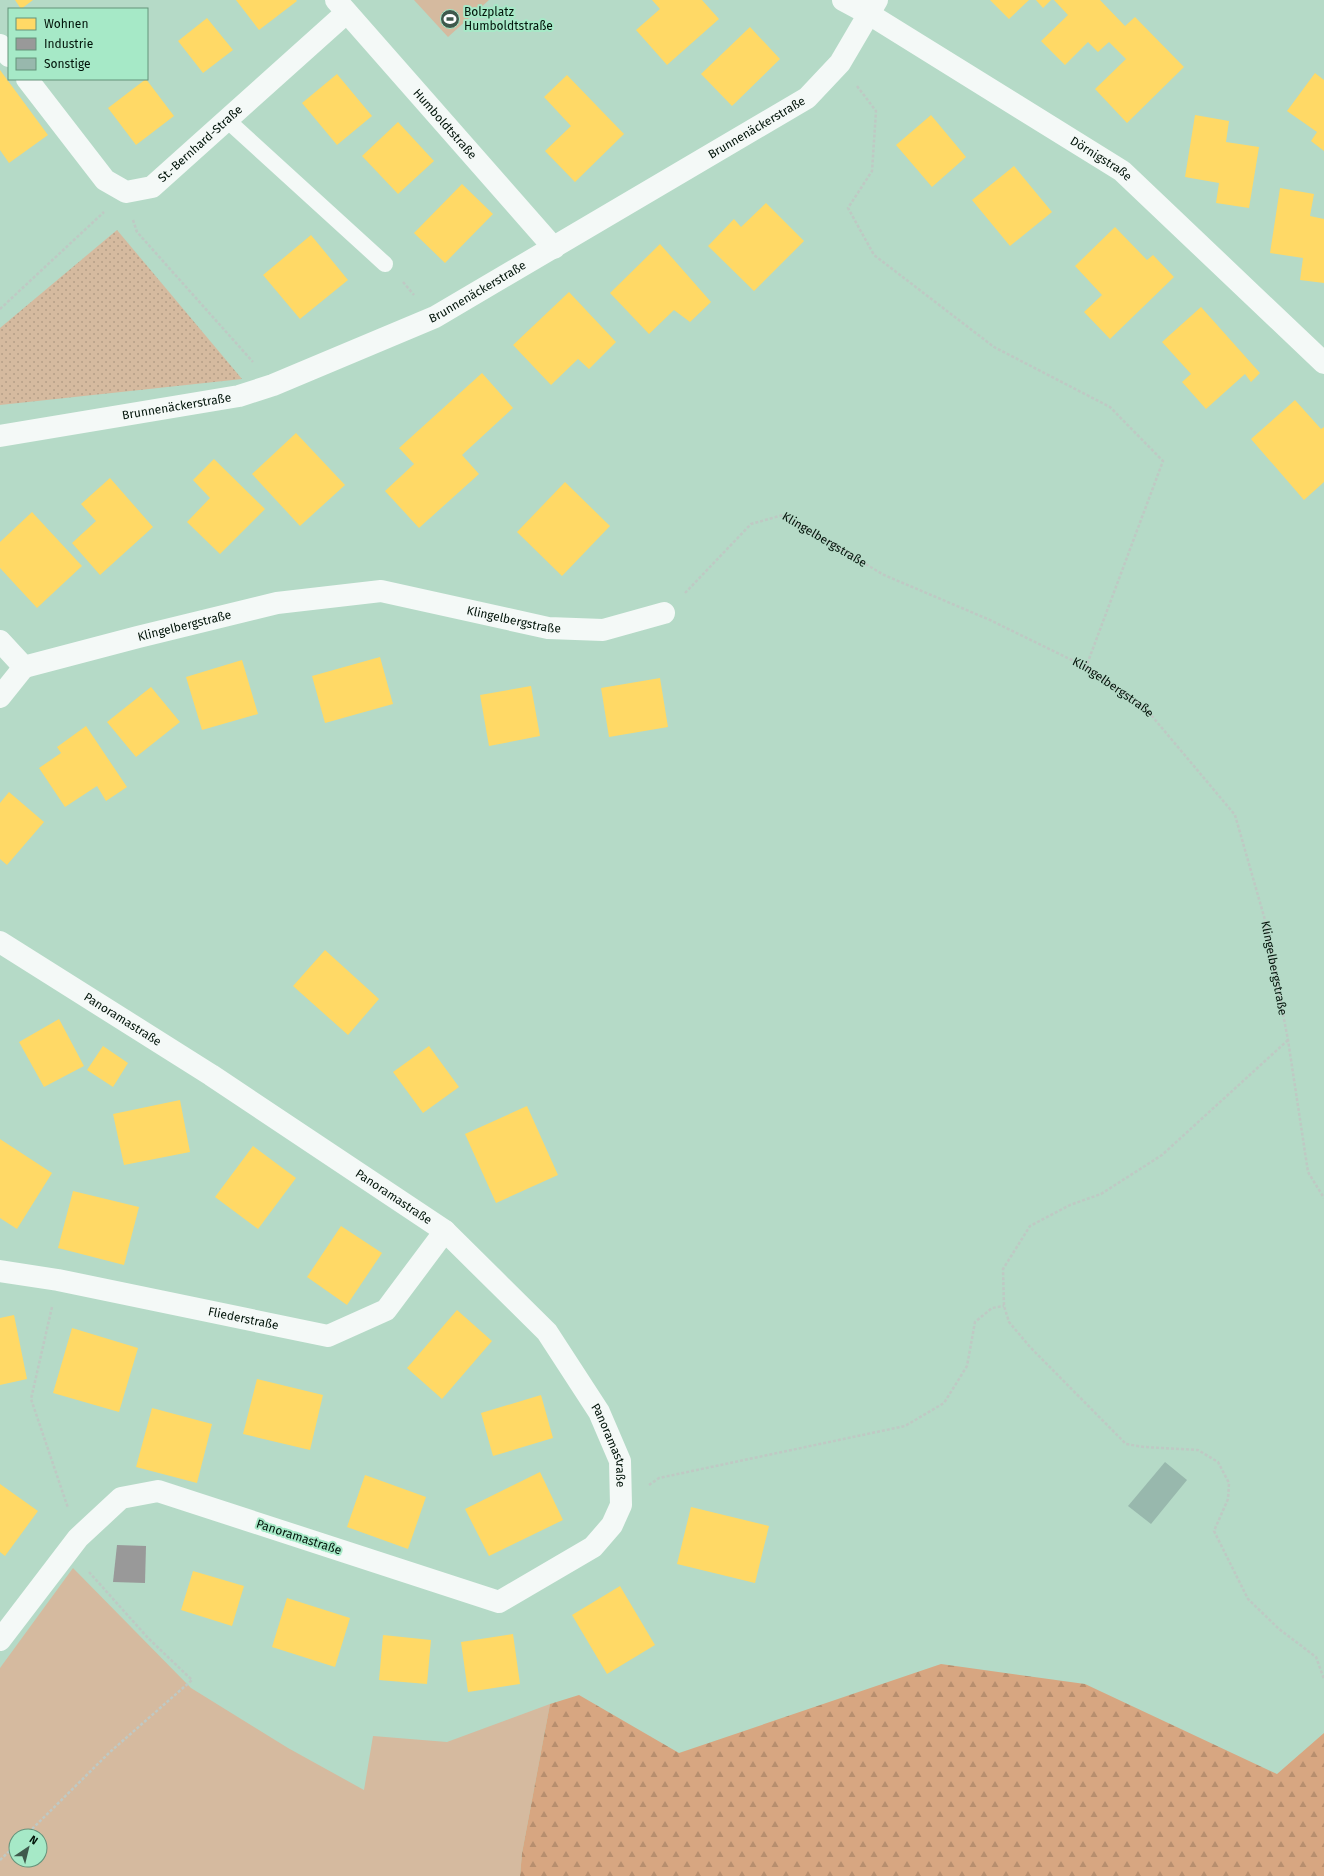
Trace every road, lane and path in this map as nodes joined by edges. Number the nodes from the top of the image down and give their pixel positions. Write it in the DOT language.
graph roads {
  1 [pos="843,0"];
  2 [pos="341,7"];
  3 [pos="873,7"];
  4 [pos="0,44"];
  5 [pos="8,55"];
  6 [pos="840,63"];
  7 [pos="28,80"];
  8 [pos="227,120"];
  9 [pos="126,192"];
  10 [pos="554,248"];
  11 [pos="386,264"];
  12 [pos="0,309"];
  13 [pos="435,317"];
  14 [pos="1324,363"];
  15 [pos="273,385"];
  16 [pos="0,436"];
  17 [pos="664,613"];
  18 [pos="0,641"];
  19 [pos="24,667"];
  20 [pos="1086,667"];
  21 [pos="0,697"];
  22 [pos="0,942"];
  23 [pos="1288,1040"];
  24 [pos="1324,1198"];
  25 [pos="445,1231"];
  26 [pos="0,1271"];
  27 [pos="58,1280"];
  28 [pos="1004,1306"];
  29 [pos="659,1478"];
  30 [pos="78,1538"];
  31 [pos="0,1640"];
  32 [pos="1324,1679"];
  33 [pos="33,1828"];
  34 [pos="8,1852"];
  35 [pos="0,1860"];
  1 -- 3 [label="street, Dörnigstraße"];
  2 -- 8 [label="street, St.-Bernhard-Straße"];
  2 -- 10 [label="street, Humboldtstraße"];
  3 -- 6 [label="street, Brunnenäckerstraße"];
  3 -- 14 [label="street, Dörnigstraße"];
  4 -- 5 [label="street"];
  6 -- 10 [label="street, Brunnenäckerstraße"];
  6 -- 20 [label="path"];
  7 -- 9 [label="street"];
  8 -- 9 [label="street, St.-Bernhard-Straße"];
  8 -- 11 [label="lane"];
  9 -- 12 [label="path"];
  9 -- 15 [label="path"];
  10 -- 13 [label="street, Brunnenäckerstraße"];
  11 -- 13 [label="path"];
  13 -- 15 [label="street, Brunnenäckerstraße"];
  15 -- 16 [label="street, Brunnenäckerstraße"];
  17 -- 19 [label="street, Klingelbergstraße"];
  17 -- 20 [label="path, Klingelbergstraße"];
  18 -- 19 [label="street"];
  19 -- 21 [label="street"];
  20 -- 23 [label="path, Klingelbergstraße"];
  22 -- 25 [label="street, Panoramastraße"];
  23 -- 24 [label="path, Klingelbergstraße"];
  23 -- 28 [label="path"];
  25 -- 27 [label="street, Fliederstraße"];
  25 -- 30 [label="street, Panoramastraße"];
  26 -- 27 [label="street, Fliederstraße"];
  27 -- 30 [label="path"];
  28 -- 29 [label="path"];
  28 -- 32 [label="path"];
  30 -- 31 [label="street, Panoramastraße"];
  30 -- 33 [label="path"];
  34 -- 35 [label="path"];
}
